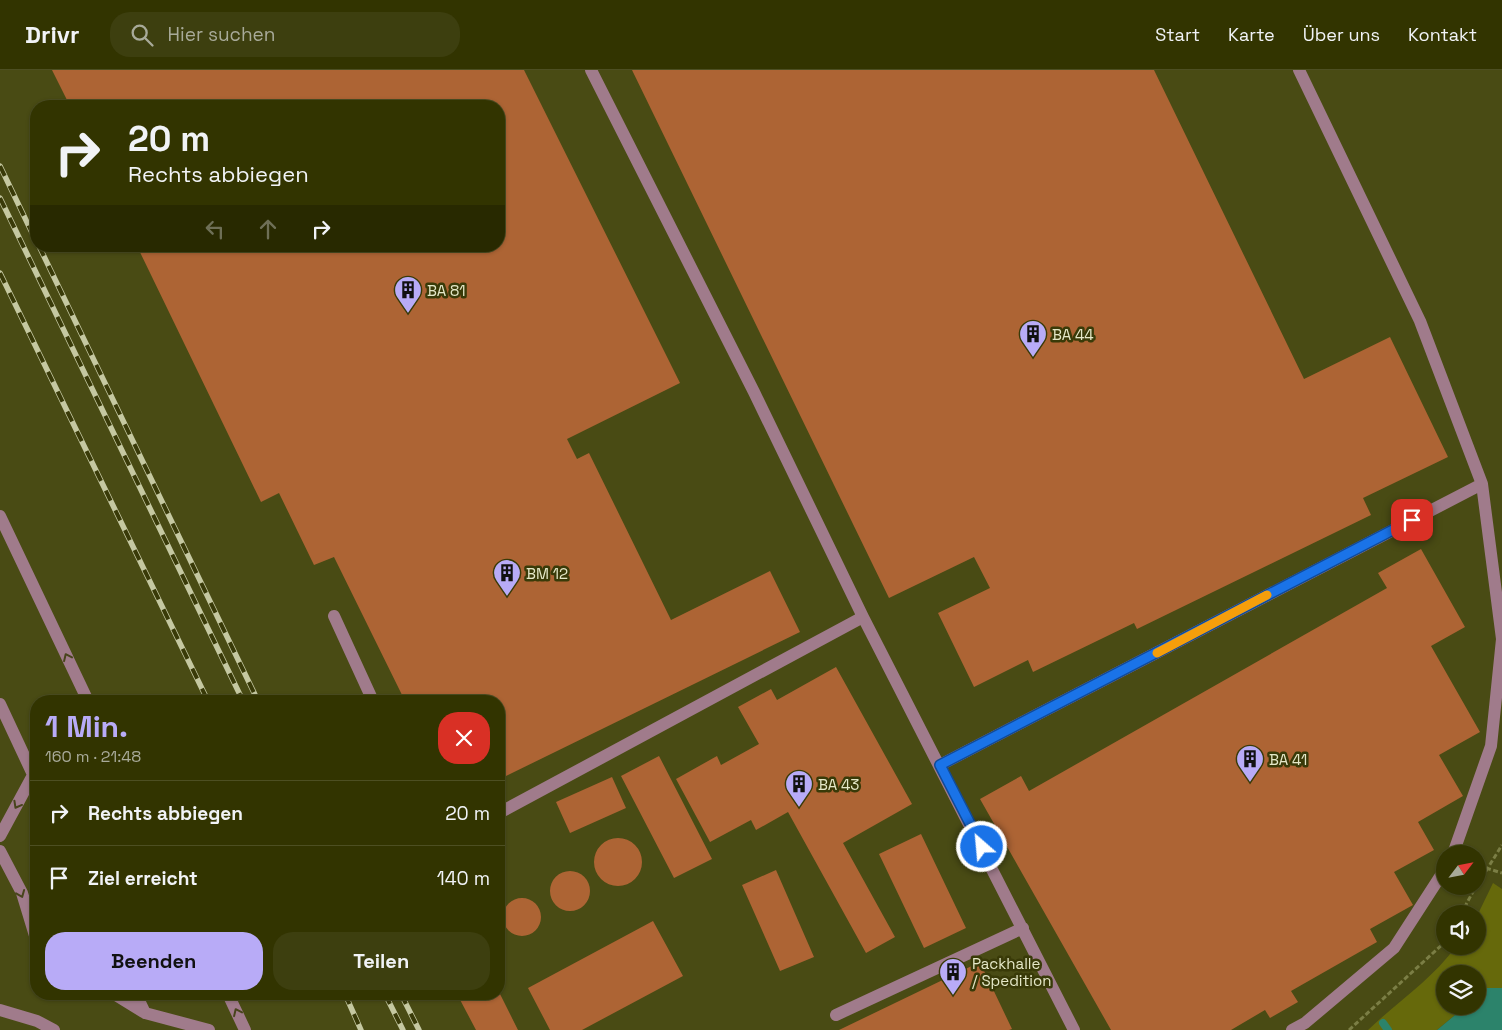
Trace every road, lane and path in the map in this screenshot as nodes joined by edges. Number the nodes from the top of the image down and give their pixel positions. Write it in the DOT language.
graph roads {
  1 [pos="591,70"];
  2 [pos="1299,70"];
  3 [pos="1482,484"];
  4 [pos="0,516"];
  5 [pos="334,616"];
  6 [pos="863,617"];
  7 [pos="85,695"];
  8 [pos="370,695"];
  9 [pos="0,704"];
  10 [pos="940,765"];
  11 [pos="30,767"];
  12 [pos="30,786"];
  13 [pos="505,810"];
  14 [pos="0,836"];
  15 [pos="1456,845"];
  16 [pos="1502,845"];
  17 [pos="0,851"];
  18 [pos="1486,868"];
  19 [pos="1502,873"];
  20 [pos="1436,883"];
  21 [pos="30,919"];
  22 [pos="1023,928"];
  23 [pos="1436,950"];
  24 [pos="124,1000"];
  25 [pos="139,1000"];
  26 [pos="231,1000"];
  27 [pos="0,1010"];
  28 [pos="145,1013"];
  29 [pos="836,1015"];
  30 [pos="54,1030"];
  31 [pos="209,1030"];
  32 [pos="245,1030"];
  33 [pos="1074,1030"];
  34 [pos="1292,1030"];
  35 [pos="1349,1030"];
  1 -- 6 [label="lane"];
  2 -- 3 [label="lane"];
  3 -- 10 [label="lane"];
  3 -- 15 [label="lane"];
  7 -- 4 [label="lane, one-way"];
  5 -- 8 [label="lane"];
  6 -- 10 [label="lane"];
  6 -- 13 [label="lane"];
  9 -- 11 [label="lane"];
  10 -- 22 [label="lane"];
  12 -- 14 [label="lane, one-way"];
  16 -- 18 [label="path"];
  17 -- 21 [label="lane, one-way"];
  18 -- 19 [label="path"];
  20 -- 34 [label="lane"];
  22 -- 29 [label="lane"];
  22 -- 33 [label="lane"];
  23 -- 35 [label="path"];
  24 -- 28 [label="lane"];
  25 -- 28 [label="lane"];
  32 -- 26 [label="lane, one-way"];
  27 -- 30 [label="lane"];
  28 -- 31 [label="lane"];
}
